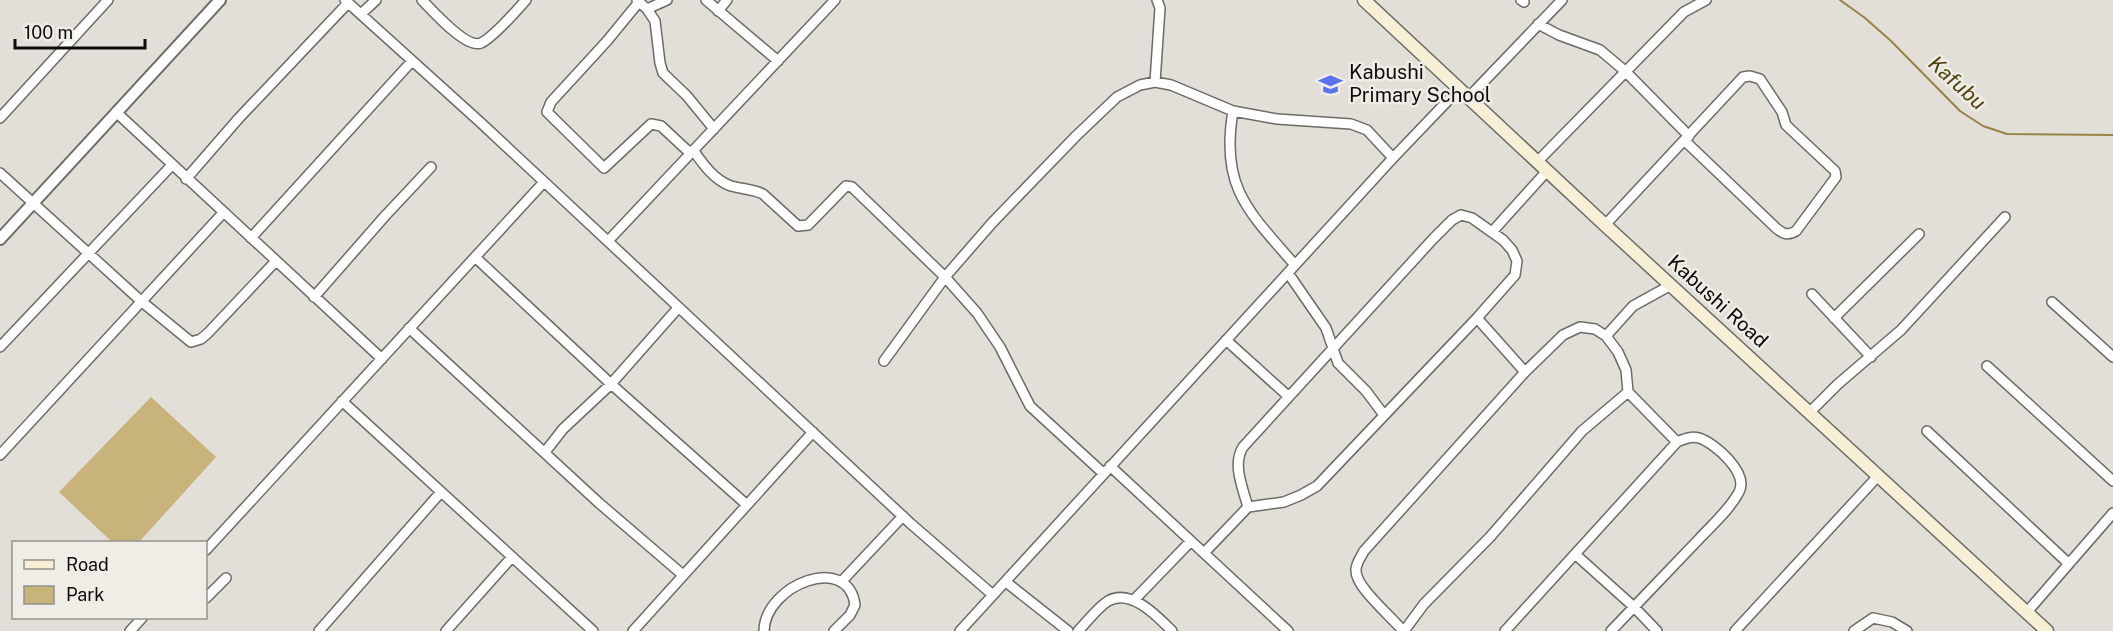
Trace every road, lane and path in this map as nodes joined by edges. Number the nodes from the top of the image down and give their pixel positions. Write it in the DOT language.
graph roads {
  1 [pos="108,0"];
  2 [pos="220,0"];
  3 [pos="376,0"];
  4 [pos="422,0"];
  5 [pos="526,0"];
  6 [pos="667,0"];
  7 [pos="706,0"];
  8 [pos="727,0"];
  9 [pos="835,0"];
  10 [pos="1157,0"];
  11 [pos="1364,0"];
  12 [pos="1563,0"];
  13 [pos="1706,0"];
  14 [pos="347,1"];
  15 [pos="638,1"];
  16 [pos="647,9"];
  17 [pos="718,11"];
  18 [pos="361,14"];
  19 [pos="1538,24"];
  20 [pos="412,61"];
  21 [pos="778,61"];
  22 [pos="1625,71"];
  23 [pos="1155,82"];
  24 [pos="1463,94"];
  25 [pos="1233,111"];
  26 [pos="116,112"];
  27 [pos="0,118"];
  28 [pos="714,129"];
  29 [pos="1687,139"];
  30 [pos="691,152"];
  31 [pos="1393,158"];
  32 [pos="1538,162"];
  33 [pos="171,166"];
  34 [pos="431,167"];
  35 [pos="1547,171"];
  36 [pos="0,173"];
  37 [pos="186,179"];
  38 [pos="544,182"];
  39 [pos="34,203"];
  40 [pos="224,213"];
  41 [pos="2005,217"];
  42 [pos="1605,225"];
  43 [pos="1492,232"];
  44 [pos="1919,234"];
  45 [pos="250,238"];
  46 [pos="0,239"];
  47 [pos="608,241"];
  48 [pos="90,253"];
  49 [pos="475,257"];
  50 [pos="275,262"];
  51 [pos="1295,265"];
  52 [pos="1288,273"];
  53 [pos="945,278"];
  54 [pos="1671,285"];
  55 [pos="1812,294"];
  56 [pos="314,297"];
  57 [pos="141,301"];
  58 [pos="2052,302"];
  59 [pos="678,308"];
  60 [pos="1477,318"];
  61 [pos="1834,318"];
  62 [pos="409,328"];
  63 [pos="1606,336"];
  64 [pos="1226,340"];
  65 [pos="0,347"];
  66 [pos="1332,348"];
  67 [pos="1871,357"];
  68 [pos="2113,357"];
  69 [pos="382,359"];
  70 [pos="884,361"];
  71 [pos="1987,366"];
  72 [pos="1525,372"];
  73 [pos="611,384"];
  74 [pos="1628,392"];
  75 [pos="1288,396"];
  76 [pos="342,401"];
  77 [pos="1810,412"];
  78 [pos="1384,415"];
  79 [pos="1927,431"];
  80 [pos="813,432"];
  81 [pos="1677,442"];
  82 [pos="545,452"];
  83 [pos="0,455"];
  84 [pos="1107,470"];
  85 [pos="1878,476"];
  86 [pos="2113,481"];
  87 [pos="441,492"];
  88 [pos="747,505"];
  89 [pos="1248,507"];
  90 [pos="2113,513"];
  91 [pos="903,516"];
  92 [pos="1191,541"];
  93 [pos="207,549"];
  94 [pos="1204,552"];
  95 [pos="1575,554"];
  96 [pos="513,557"];
  97 [pos="2068,563"];
  98 [pos="683,575"];
  99 [pos="226,578"];
  100 [pos="842,581"];
  101 [pos="1006,582"];
  102 [pos="993,595"];
  103 [pos="207,597"];
  104 [pos="1134,600"];
  105 [pos="1634,608"];
  106 [pos="2027,612"];
  107 [pos="141,619"];
  108 [pos="130,631"];
  109 [pos="319,631"];
  110 [pos="446,631"];
  111 [pos="593,631"];
  112 [pos="633,631"];
  113 [pos="764,631"];
  114 [pos="834,631"];
  115 [pos="960,631"];
  116 [pos="1068,631"];
  117 [pos="1080,631"];
  118 [pos="1172,631"];
  119 [pos="1288,631"];
  120 [pos="1403,631"];
  121 [pos="1505,631"];
  122 [pos="1611,631"];
  123 [pos="1657,631"];
  124 [pos="1735,631"];
  125 [pos="1854,631"];
  126 [pos="1907,631"];
  127 [pos="2047,631"];
  1 -- 27 [label="street"];
  2 -- 26 [label="street"];
  3 -- 18 [label="street"];
  4 -- 5 [label="street"];
  6 -- 16 [label="street"];
  7 -- 17 [label="street"];
  8 -- 17 [label="street"];
  9 -- 21 [label="street"];
  10 -- 23 [label="street"];
  11 -- 24 [label="main road, Kabushi Road"];
  12 -- 19 [label="street"];
  13 -- 22 [label="street"];
  14 -- 18 [label="street"];
  14 -- 37 [label="street"];
  15 -- 16 [label="street"];
  15 -- 30 [label="street"];
  16 -- 28 [label="street"];
  17 -- 21 [label="street"];
  18 -- 20 [label="street"];
  19 -- 22 [label="street"];
  19 -- 24 [label="street"];
  20 -- 38 [label="street"];
  20 -- 45 [label="street"];
  21 -- 28 [label="street"];
  22 -- 29 [label="street"];
  22 -- 32 [label="street"];
  23 -- 25 [label="street"];
  23 -- 53 [label="street"];
  24 -- 31 [label="street"];
  24 -- 32 [label="main road, Kabushi Road"];
  25 -- 31 [label="street"];
  25 -- 51 [label="street"];
  26 -- 33 [label="street"];
  26 -- 39 [label="street"];
  28 -- 30 [label="street"];
  29 -- 29 [label="street"];
  29 -- 42 [label="street"];
  30 -- 47 [label="street"];
  30 -- 53 [label="street"];
  31 -- 51 [label="street"];
  32 -- 35 [label="main road, Kabushi Road"];
  33 -- 37 [label="street"];
  33 -- 48 [label="street"];
  34 -- 56 [label="street"];
  35 -- 42 [label="main road, Kabushi Road"];
  35 -- 43 [label="street"];
  36 -- 39 [label="street"];
  37 -- 40 [label="street"];
  38 -- 47 [label="street"];
  38 -- 49 [label="street"];
  39 -- 46 [label="street"];
  39 -- 48 [label="street"];
  40 -- 45 [label="street"];
  40 -- 57 [label="street"];
  41 -- 67 [label="street"];
  42 -- 54 [label="main road, Kabushi Road"];
  43 -- 60 [label="street"];
  43 -- 66 [label="street"];
  44 -- 61 [label="street"];
  45 -- 50 [label="street"];
  47 -- 59 [label="street"];
  48 -- 57 [label="street"];
  48 -- 65 [label="street"];
  49 -- 62 [label="street"];
  49 -- 73 [label="street"];
  50 -- 56 [label="street"];
  50 -- 57 [label="street"];
  51 -- 52 [label="street"];
  52 -- 64 [label="street"];
  52 -- 66 [label="street"];
  53 -- 70 [label="street"];
  53 -- 84 [label="street"];
  54 -- 63 [label="street"];
  54 -- 77 [label="main road, Kabushi Road"];
  55 -- 61 [label="street"];
  56 -- 69 [label="street"];
  57 -- 83 [label="street"];
  58 -- 68 [label="street"];
  59 -- 73 [label="street"];
  59 -- 80 [label="street"];
  60 -- 72 [label="street"];
  60 -- 78 [label="street"];
  61 -- 67 [label="street"];
  62 -- 69 [label="street"];
  62 -- 82 [label="street"];
  63 -- 72 [label="street"];
  63 -- 74 [label="street"];
  64 -- 75 [label="street"];
  64 -- 84 [label="street"];
  66 -- 75 [label="street"];
  66 -- 78 [label="street"];
  67 -- 77 [label="street"];
  69 -- 76 [label="street"];
  71 -- 86 [label="street"];
  72 -- 120 [label="street"];
  73 -- 82 [label="street"];
  73 -- 88 [label="street"];
  74 -- 81 [label="street"];
  74 -- 120 [label="street"];
  75 -- 89 [label="street"];
  76 -- 87 [label="street"];
  76 -- 93 [label="street"];
  77 -- 85 [label="main road, Kabushi Road"];
  78 -- 89 [label="street"];
  79 -- 97 [label="street"];
  80 -- 88 [label="street"];
  80 -- 91 [label="street"];
  81 -- 95 [label="street"];
  81 -- 105 [label="street"];
  82 -- 98 [label="street"];
  84 -- 92 [label="street"];
  84 -- 101 [label="street"];
  85 -- 106 [label="main road, Kabushi Road"];
  85 -- 124 [label="street"];
  87 -- 96 [label="street"];
  87 -- 109 [label="street"];
  88 -- 98 [label="street"];
  89 -- 94 [label="street"];
  90 -- 97 [label="street"];
  91 -- 100 [label="street"];
  91 -- 102 [label="street"];
  92 -- 94 [label="street"];
  92 -- 104 [label="street"];
  94 -- 119 [label="street"];
  95 -- 105 [label="street"];
  95 -- 121 [label="street"];
  96 -- 110 [label="street"];
  96 -- 111 [label="street"];
  97 -- 106 [label="street"];
  98 -- 112 [label="street"];
  99 -- 103 [label="street"];
  100 -- 113 [label="street"];
  100 -- 114 [label="street"];
  101 -- 102 [label="street"];
  101 -- 116 [label="street"];
  102 -- 115 [label="street"];
  104 -- 117 [label="street"];
  104 -- 118 [label="street"];
  105 -- 122 [label="street"];
  105 -- 123 [label="street"];
  106 -- 127 [label="main road, Kabushi Road"];
  107 -- 108 [label="street"];
  125 -- 126 [label="street"];
}
